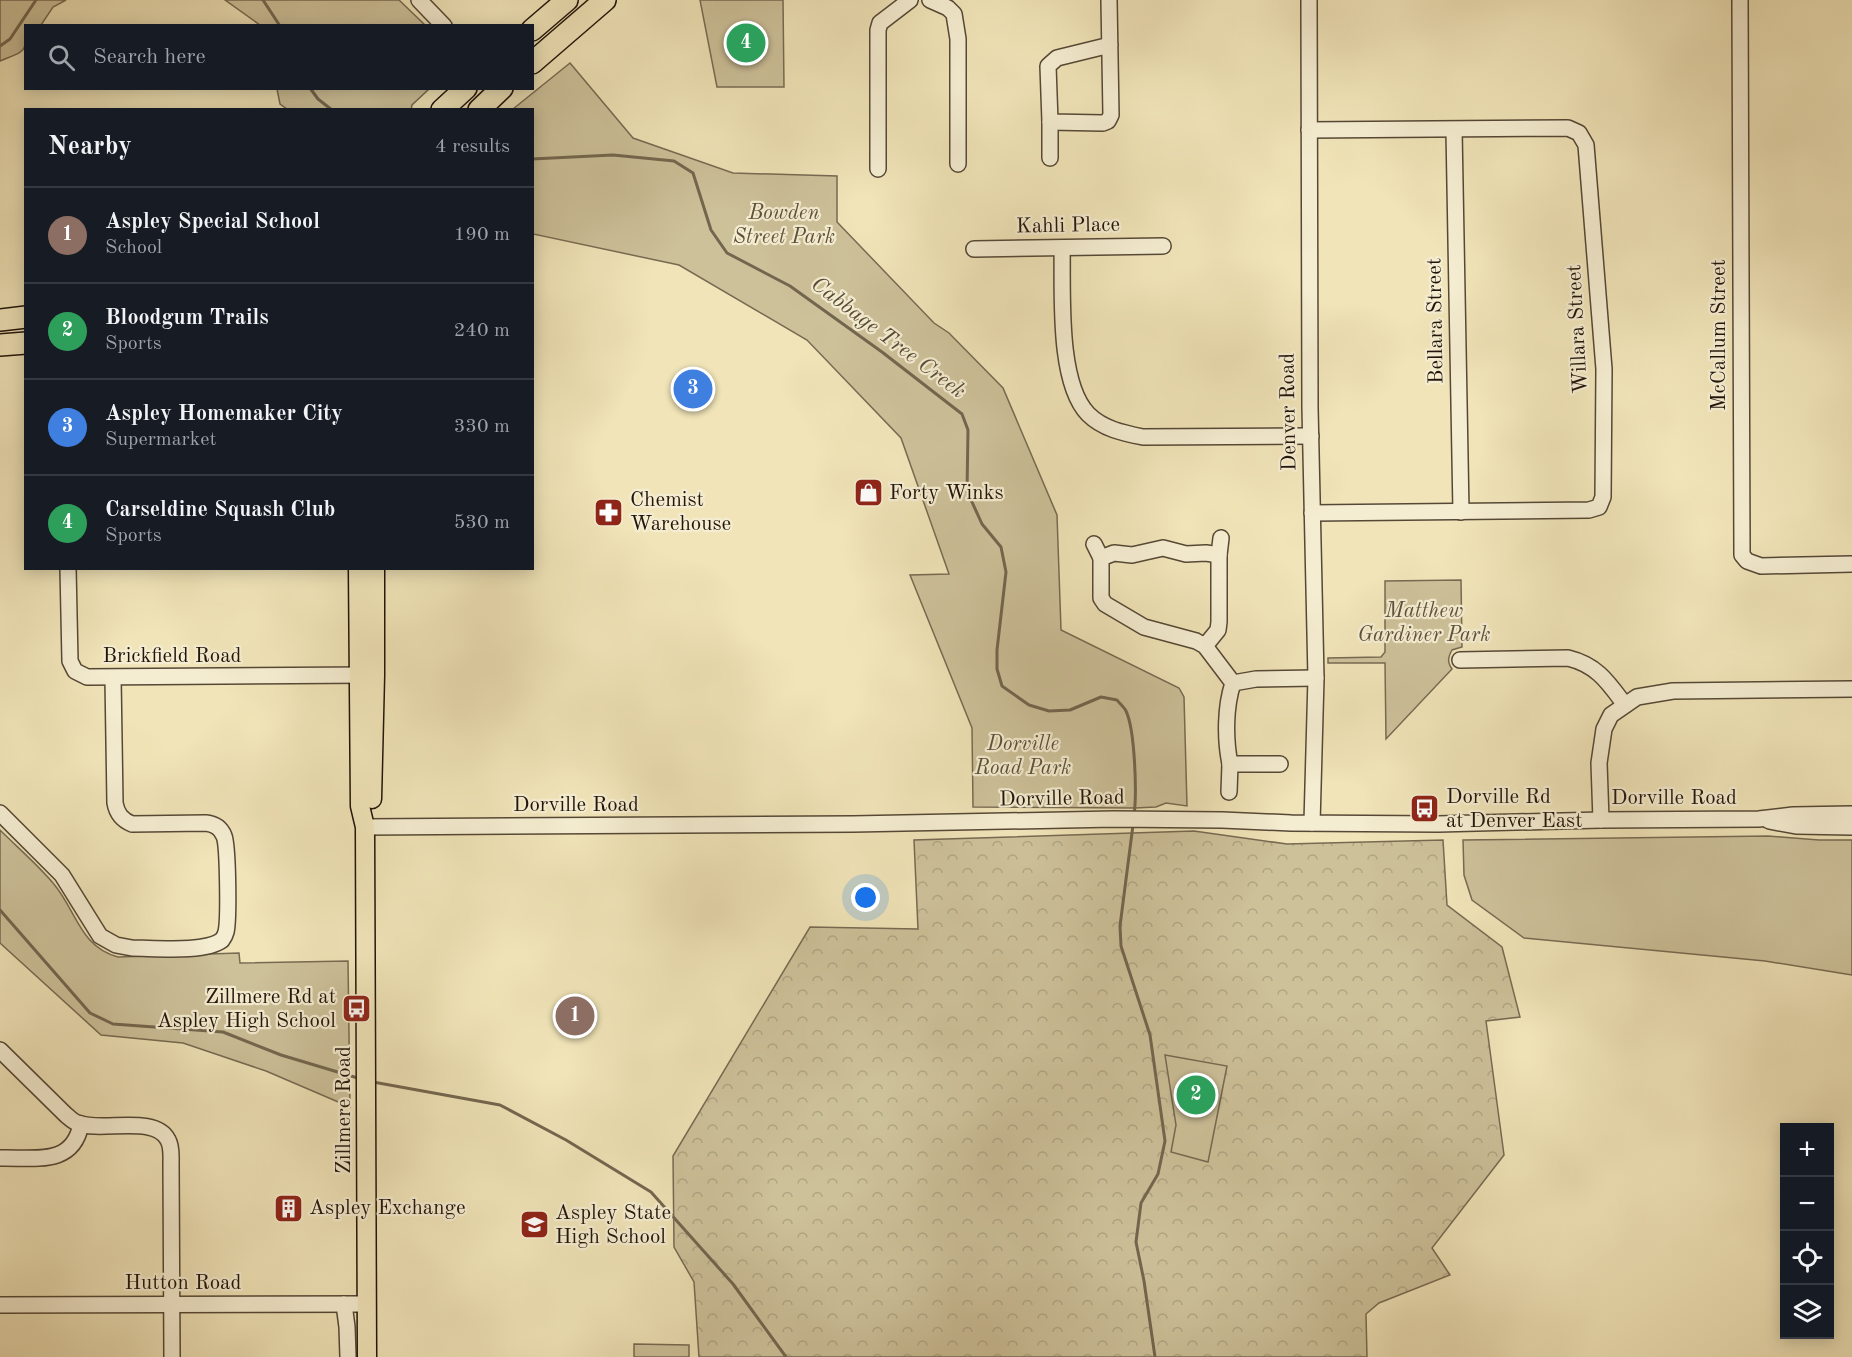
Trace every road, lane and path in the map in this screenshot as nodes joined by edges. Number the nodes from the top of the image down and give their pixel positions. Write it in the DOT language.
graph roads {
  1 [pos="419,0"];
  2 [pos="567,0"];
  3 [pos="605,0"];
  4 [pos="910,0"];
  5 [pos="930,0"];
  6 [pos="1109,0"];
  7 [pos="1309,0"];
  8 [pos="1740,0"];
  9 [pos="444,24"];
  10 [pos="534,28"];
  11 [pos="1110,45"];
  12 [pos="534,61"];
  13 [pos="500,90"];
  14 [pos="480,108"];
  15 [pos="1050,122"];
  16 [pos="1309,130"];
  17 [pos="1454,130"];
  18 [pos="1050,158"];
  19 [pos="958,164"];
  20 [pos="878,169"];
  21 [pos="1163,246"];
  22 [pos="1062,248"];
  23 [pos="974,249"];
  24 [pos="24,317"];
  25 [pos="0,320"];
  26 [pos="24,343"];
  27 [pos="0,345"];
  28 [pos="1311,435"];
  29 [pos="1461,512"];
  30 [pos="1312,513"];
  31 [pos="1221,538"];
  32 [pos="1219,555"];
  33 [pos="1852,564"];
  34 [pos="68,570"];
  35 [pos="357,570"];
  36 [pos="375,570"];
  37 [pos="1206,646"];
  38 [pos="1460,660"];
  39 [pos="367,675"];
  40 [pos="113,678"];
  41 [pos="1316,678"];
  42 [pos="1233,683"];
  43 [pos="1852,689"];
  44 [pos="1625,705"];
  45 [pos="1230,764"];
  46 [pos="1280,764"];
  47 [pos="1229,792"];
  48 [pos="0,813"];
  49 [pos="1852,814"];
  50 [pos="1759,819"];
  51 [pos="1600,820"];
  52 [pos="1312,823"];
  53 [pos="366,827"];
  54 [pos="1852,827"];
  55 [pos="0,1050"];
  56 [pos="81,1125"];
  57 [pos="0,1158"];
  58 [pos="172,1304"];
  59 [pos="344,1304"];
  60 [pos="367,1304"];
  61 [pos="0,1305"];
  62 [pos="172,1357"];
  63 [pos="348,1357"];
  64 [pos="368,1357"];
  1 -- 9 [label="street"];
  2 -- 10 [label="highway"];
  3 -- 12 [label="highway"];
  4 -- 20 [label="street"];
  5 -- 19 [label="street"];
  6 -- 11 [label="street"];
  7 -- 16 [label="street, Denver Road"];
  8 -- 33 [label="street, McCallum Street"];
  11 -- 15 [label="street"];
  11 -- 15 [label="street"];
  13 -- 14 [label="highway"];
  15 -- 18 [label="street"];
  16 -- 17 [label="street, Willara Street"];
  16 -- 28 [label="street, Denver Road"];
  17 -- 29 [label="street, Bellara Street"];
  17 -- 29 [label="street, Willara Street"];
  21 -- 22 [label="street, Kahli Place"];
  22 -- 23 [label="street, Kahli Place"];
  22 -- 28 [label="street"];
  24 -- 25 [label="highway"];
  26 -- 27 [label="highway"];
  28 -- 30 [label="street, Denver Road"];
  29 -- 30 [label="street, Willara Street"];
  30 -- 41 [label="street, Denver Road"];
  31 -- 32 [label="street"];
  32 -- 37 [label="street"];
  32 -- 37 [label="street"];
  34 -- 40 [label="street, Brickfield Road"];
  35 -- 39 [label="main road, Zillmere Road"];
  36 -- 39 [label="main road, Zillmere Road"];
  37 -- 42 [label="street"];
  38 -- 44 [label="street"];
  39 -- 40 [label="street, Brickfield Road"];
  39 -- 53 [label="main road, Zillmere Road"];
  40 -- 48 [label="street"];
  41 -- 42 [label="street"];
  41 -- 52 [label="street, Denver Road"];
  42 -- 45 [label="street"];
  43 -- 44 [label="street"];
  44 -- 51 [label="street"];
  45 -- 46 [label="street"];
  45 -- 47 [label="street"];
  49 -- 50 [label="street, Dorville Road"];
  50 -- 51 [label="street, Dorville Road"];
  50 -- 54 [label="street, Dorville Road"];
  51 -- 52 [label="street, Dorville Road"];
  52 -- 53 [label="street, Dorville Road"];
  53 -- 60 [label="main road, Zillmere Road"];
  55 -- 56 [label="street"];
  56 -- 57 [label="street"];
  56 -- 58 [label="street"];
  58 -- 59 [label="street, Hutton Road"];
  58 -- 61 [label="street, Hutton Road"];
  58 -- 62 [label="street"];
  59 -- 60 [label="street, Hutton Road"];
  59 -- 63 [label="street"];
  60 -- 64 [label="main road, Zillmere Road"];
}
